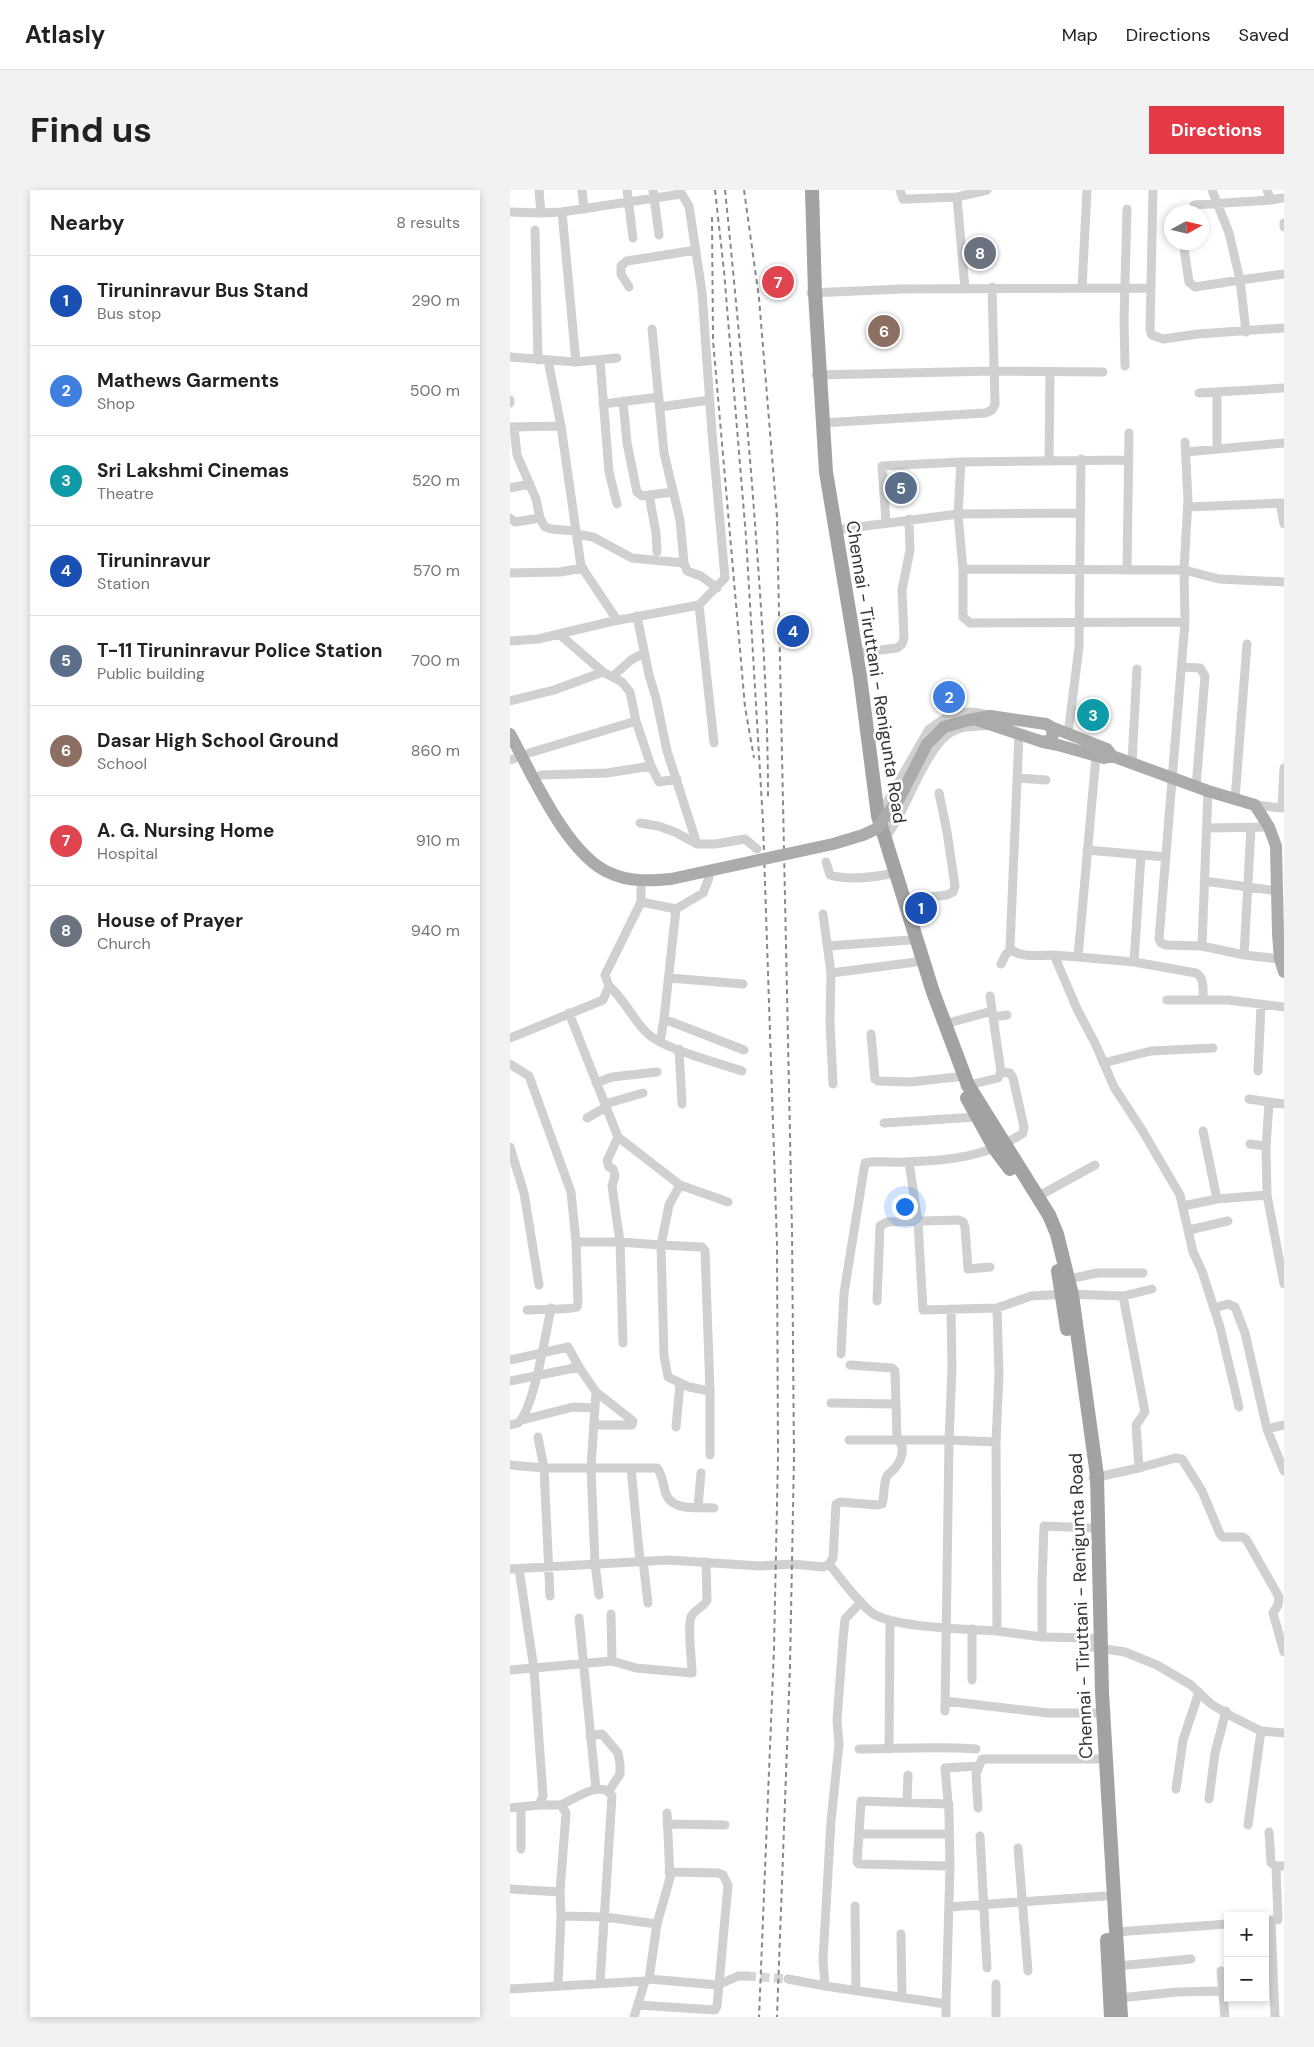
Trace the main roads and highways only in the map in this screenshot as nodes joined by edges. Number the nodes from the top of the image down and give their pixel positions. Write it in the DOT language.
graph roads {
  1 [pos="806,190"];
  2 [pos="812,190"];
  3 [pos="812,293"];
  4 [pos="817,375"];
  5 [pos="990,721"];
  6 [pos="1051,727"];
  7 [pos="510,734"];
  8 [pos="1043,742"];
  9 [pos="1112,756"];
  10 [pos="892,873"];
  11 [pos="1284,972"];
  12 [pos="962,1083"];
  13 [pos="1000,1146"];
  14 [pos="1067,1295"];
  15 [pos="1094,1478"];
  16 [pos="1094,1644"];
  17 [pos="1111,2017"];
  18 [pos="1120,2017"];
  1 -- 3 [label="highway, Chennai - Tiruttani - Renigunta Road"];
  2 -- 3 [label="highway, Chennai - Tiruttani - Renigunta Road"];
  3 -- 4 [label="highway, Chennai - Tiruttani - Renigunta Road"];
  4 -- 10 [label="highway, Chennai - Tiruttani - Renigunta Road"];
  4 -- 10 [label="highway, Chennai - Tiruttani - Renigunta Road"];
  5 -- 6 [label="main road"];
  5 -- 7 [label="main road, bridge"];
  5 -- 8 [label="main road"];
  6 -- 8 [label="main road"];
  6 -- 9 [label="main road"];
  8 -- 9 [label="main road"];
  9 -- 11 [label="main road"];
  10 -- 12 [label="highway, Chennai - Tiruttani - Renigunta Road"];
  10 -- 12 [label="highway, Chennai - Tiruttani - Renigunta Road"];
  12 -- 13 [label="highway, Chennai - Tiruttani - Renigunta Road"];
  12 -- 13 [label="highway, Chennai - Tiruttani - Renigunta Road"];
  13 -- 14 [label="highway, Chennai - Tiruttani - Renigunta Road"];
  13 -- 14 [label="highway, Chennai - Tiruttani - Renigunta Road"];
  14 -- 15 [label="highway, Chennai - Tiruttani - Renigunta Road"];
  15 -- 16 [label="highway, Chennai - Tiruttani - Renigunta Road"];
  15 -- 16 [label="highway, Chennai - Tiruttani - Renigunta Road"];
  16 -- 17 [label="highway, Chennai - Tiruttani - Renigunta Road"];
  16 -- 18 [label="highway, Chennai - Tiruttani - Renigunta Road"];
}
